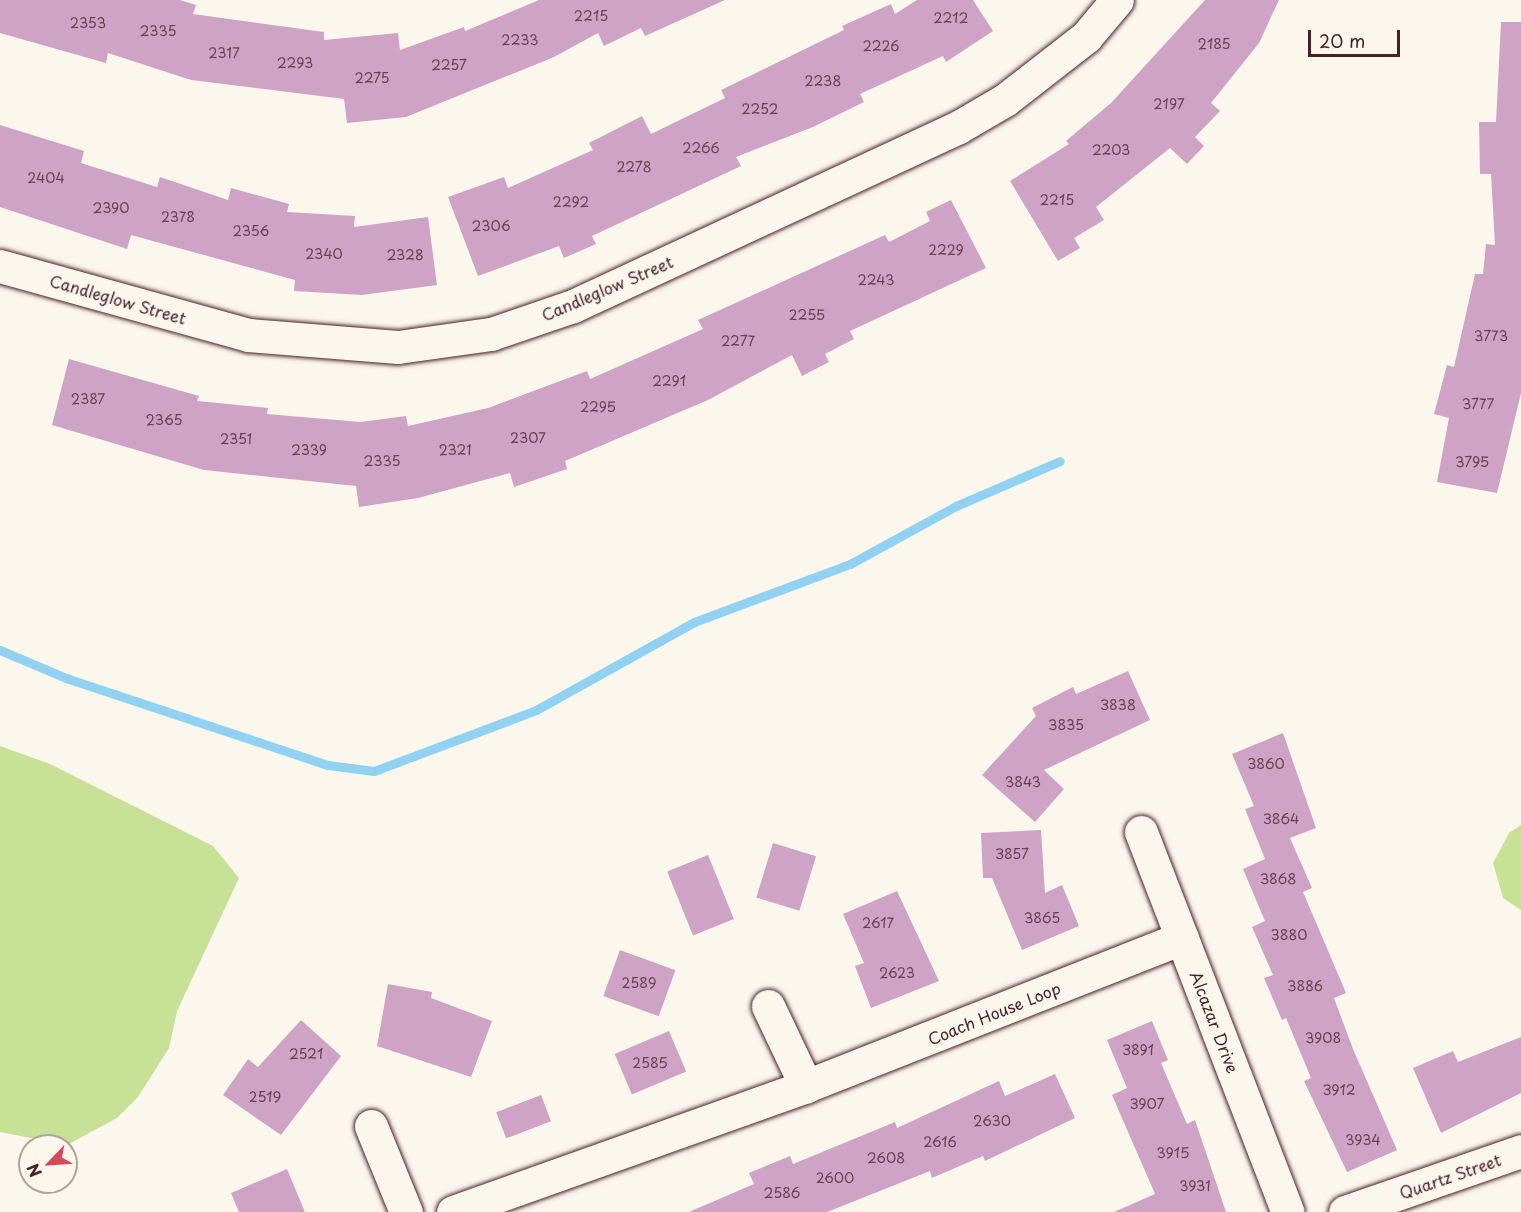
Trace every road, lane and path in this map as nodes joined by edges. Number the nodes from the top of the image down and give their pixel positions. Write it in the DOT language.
graph roads {
  1 [pos="1116,0"];
  2 [pos="0,266"];
  3 [pos="1142,832"];
  4 [pos="1182,938"];
  5 [pos="768,1006"];
  6 [pos="806,1086"];
  7 [pos="371,1126"];
  8 [pos="1521,1151"];
  9 [pos="406,1212"];
  10 [pos="453,1212"];
  11 [pos="1288,1212"];
  12 [pos="1346,1212"];
  1 -- 2 [label="street, Candleglow Street"];
  3 -- 4 [label="street, Alcazar Drive"];
  4 -- 6 [label="street, Coach House Loop"];
  4 -- 11 [label="street, Alcazar Drive"];
  5 -- 6 [label="street"];
  6 -- 10 [label="street, Coach House Loop"];
  7 -- 9 [label="street"];
  8 -- 12 [label="street, Quartz Street"];
}
